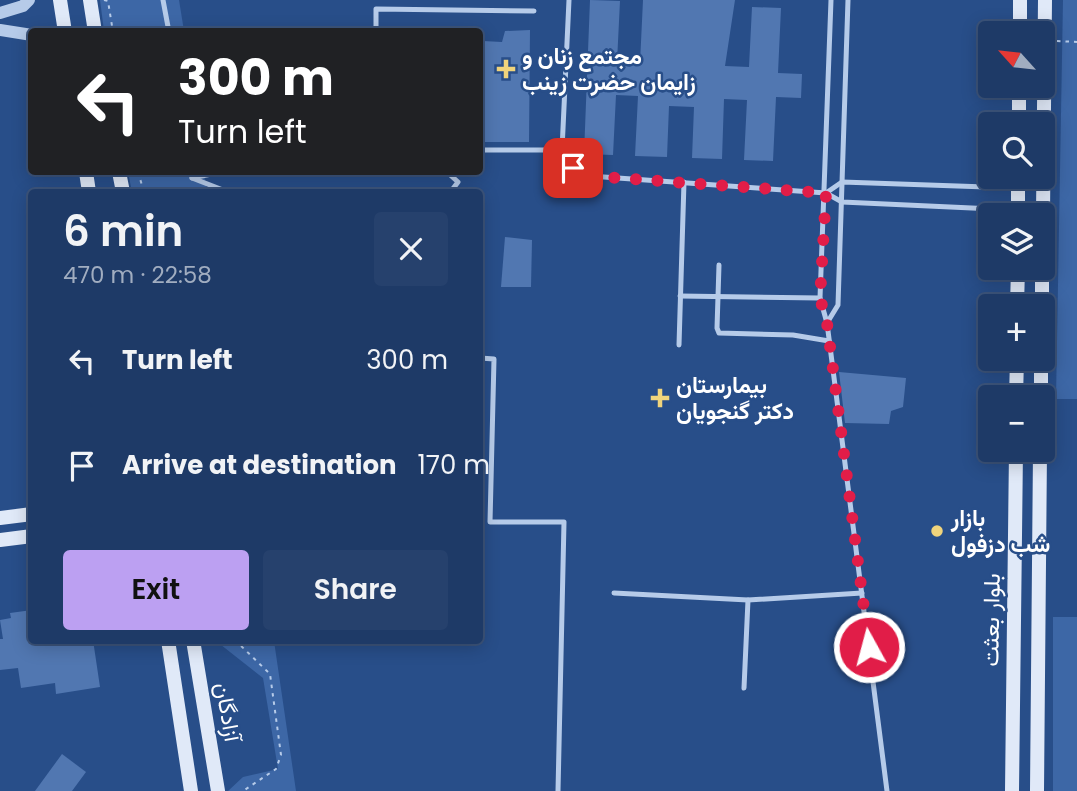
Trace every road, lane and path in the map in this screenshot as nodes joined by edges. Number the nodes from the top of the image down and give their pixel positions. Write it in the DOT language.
graph roads {
  1 [pos="29,0"];
  2 [pos="60,0"];
  3 [pos="90,0"];
  4 [pos="103,0"];
  5 [pos="163,0"];
  6 [pos="569,0"];
  7 [pos="831,0"];
  8 [pos="848,0"];
  9 [pos="1020,0"];
  10 [pos="1045,0"];
  11 [pos="534,11"];
  12 [pos="0,13"];
  13 [pos="1020,21"];
  14 [pos="1045,21"];
  15 [pos="64,28"];
  16 [pos="94,28"];
  17 [pos="112,28"];
  18 [pos="168,28"];
  19 [pos="376,28"];
  20 [pos="0,30"];
  21 [pos="28,34"];
  22 [pos="1055,41"];
  23 [pos="1077,42"];
  24 [pos="1044,98"];
  25 [pos="483,150"];
  26 [pos="562,150"];
  27 [pos="192,175"];
  28 [pos="451,175"];
  29 [pos="684,182"];
  30 [pos="842,182"];
  31 [pos="978,183"];
  32 [pos="221,189"];
  33 [pos="453,189"];
  34 [pos="826,193"];
  35 [pos="842,202"];
  36 [pos="1043,203"];
  37 [pos="978,210"];
  38 [pos="719,265"];
  39 [pos="680,296"];
  40 [pos="717,297"];
  41 [pos="820,298"];
  42 [pos="827,323"];
  43 [pos="829,341"];
  44 [pos="679,345"];
  45 [pos="483,358"];
  46 [pos="1015,462"];
  47 [pos="1040,462"];
  48 [pos="1015,472"];
  49 [pos="1040,476"];
  50 [pos="28,514"];
  51 [pos="0,518"];
  52 [pos="28,536"];
  53 [pos="0,540"];
  54 [pos="614,593"];
  55 [pos="862,593"];
  56 [pos="748,600"];
  57 [pos="169,644"];
  58 [pos="193,644"];
  59 [pos="239,644"];
  60 [pos="744,688"];
  61 [pos="1038,715"];
  62 [pos="1013,716"];
  63 [pos="191,791"];
  64 [pos="218,791"];
  65 [pos="243,791"];
  66 [pos="558,791"];
  67 [pos="887,791"];
  68 [pos="1012,791"];
  69 [pos="1037,791"];
  1 -- 12 [label="street"];
  2 -- 15 [label="main road"];
  3 -- 16 [label="main road"];
  4 -- 17 [label="path"];
  5 -- 18 [label="lane"];
  6 -- 26 [label="lane"];
  7 -- 34 [label="lane"];
  8 -- 30 [label="lane"];
  9 -- 13 [label="main road"];
  10 -- 14 [label="main road"];
  11 -- 19 [label="lane"];
  20 -- 21 [label="street"];
  22 -- 23 [label="path"];
  24 -- 36 [label="main road"];
  25 -- 26 [label="lane"];
  26 -- 29 [label="lane"];
  27 -- 32 [label="lane"];
  28 -- 33 [label="lane"];
  29 -- 34 [label="lane"];
  29 -- 39 [label="lane"];
  30 -- 31 [label="lane"];
  30 -- 34 [label="lane"];
  30 -- 35 [label="lane"];
  34 -- 35 [label="lane"];
  34 -- 41 [label="lane"];
  35 -- 37 [label="lane"];
  35 -- 42 [label="lane"];
  38 -- 40 [label="lane"];
  39 -- 40 [label="lane"];
  39 -- 44 [label="lane"];
  40 -- 41 [label="lane"];
  40 -- 43 [label="lane"];
  41 -- 42 [label="lane"];
  42 -- 43 [label="lane"];
  43 -- 55 [label="lane"];
  45 -- 66 [label="lane"];
  46 -- 48 [label="main road, بلوار بعثت"];
  47 -- 49 [label="main road, بلوار بعثت"];
  48 -- 49 [label="main road"];
  48 -- 62 [label="main road, بلوار بعثت"];
  49 -- 61 [label="main road, بلوار بعثت"];
  50 -- 51 [label="main road"];
  52 -- 53 [label="main road"];
  54 -- 56 [label="lane"];
  55 -- 56 [label="lane"];
  55 -- 67 [label="lane"];
  56 -- 60 [label="lane"];
  57 -- 63 [label="main road, آزادگان"];
  58 -- 64 [label="main road, آزادگان"];
  59 -- 65 [label="path"];
  61 -- 62 [label="main road"];
  61 -- 69 [label="main road, بلوار بعثت"];
  62 -- 68 [label="main road, بلوار بعثت"];
}
